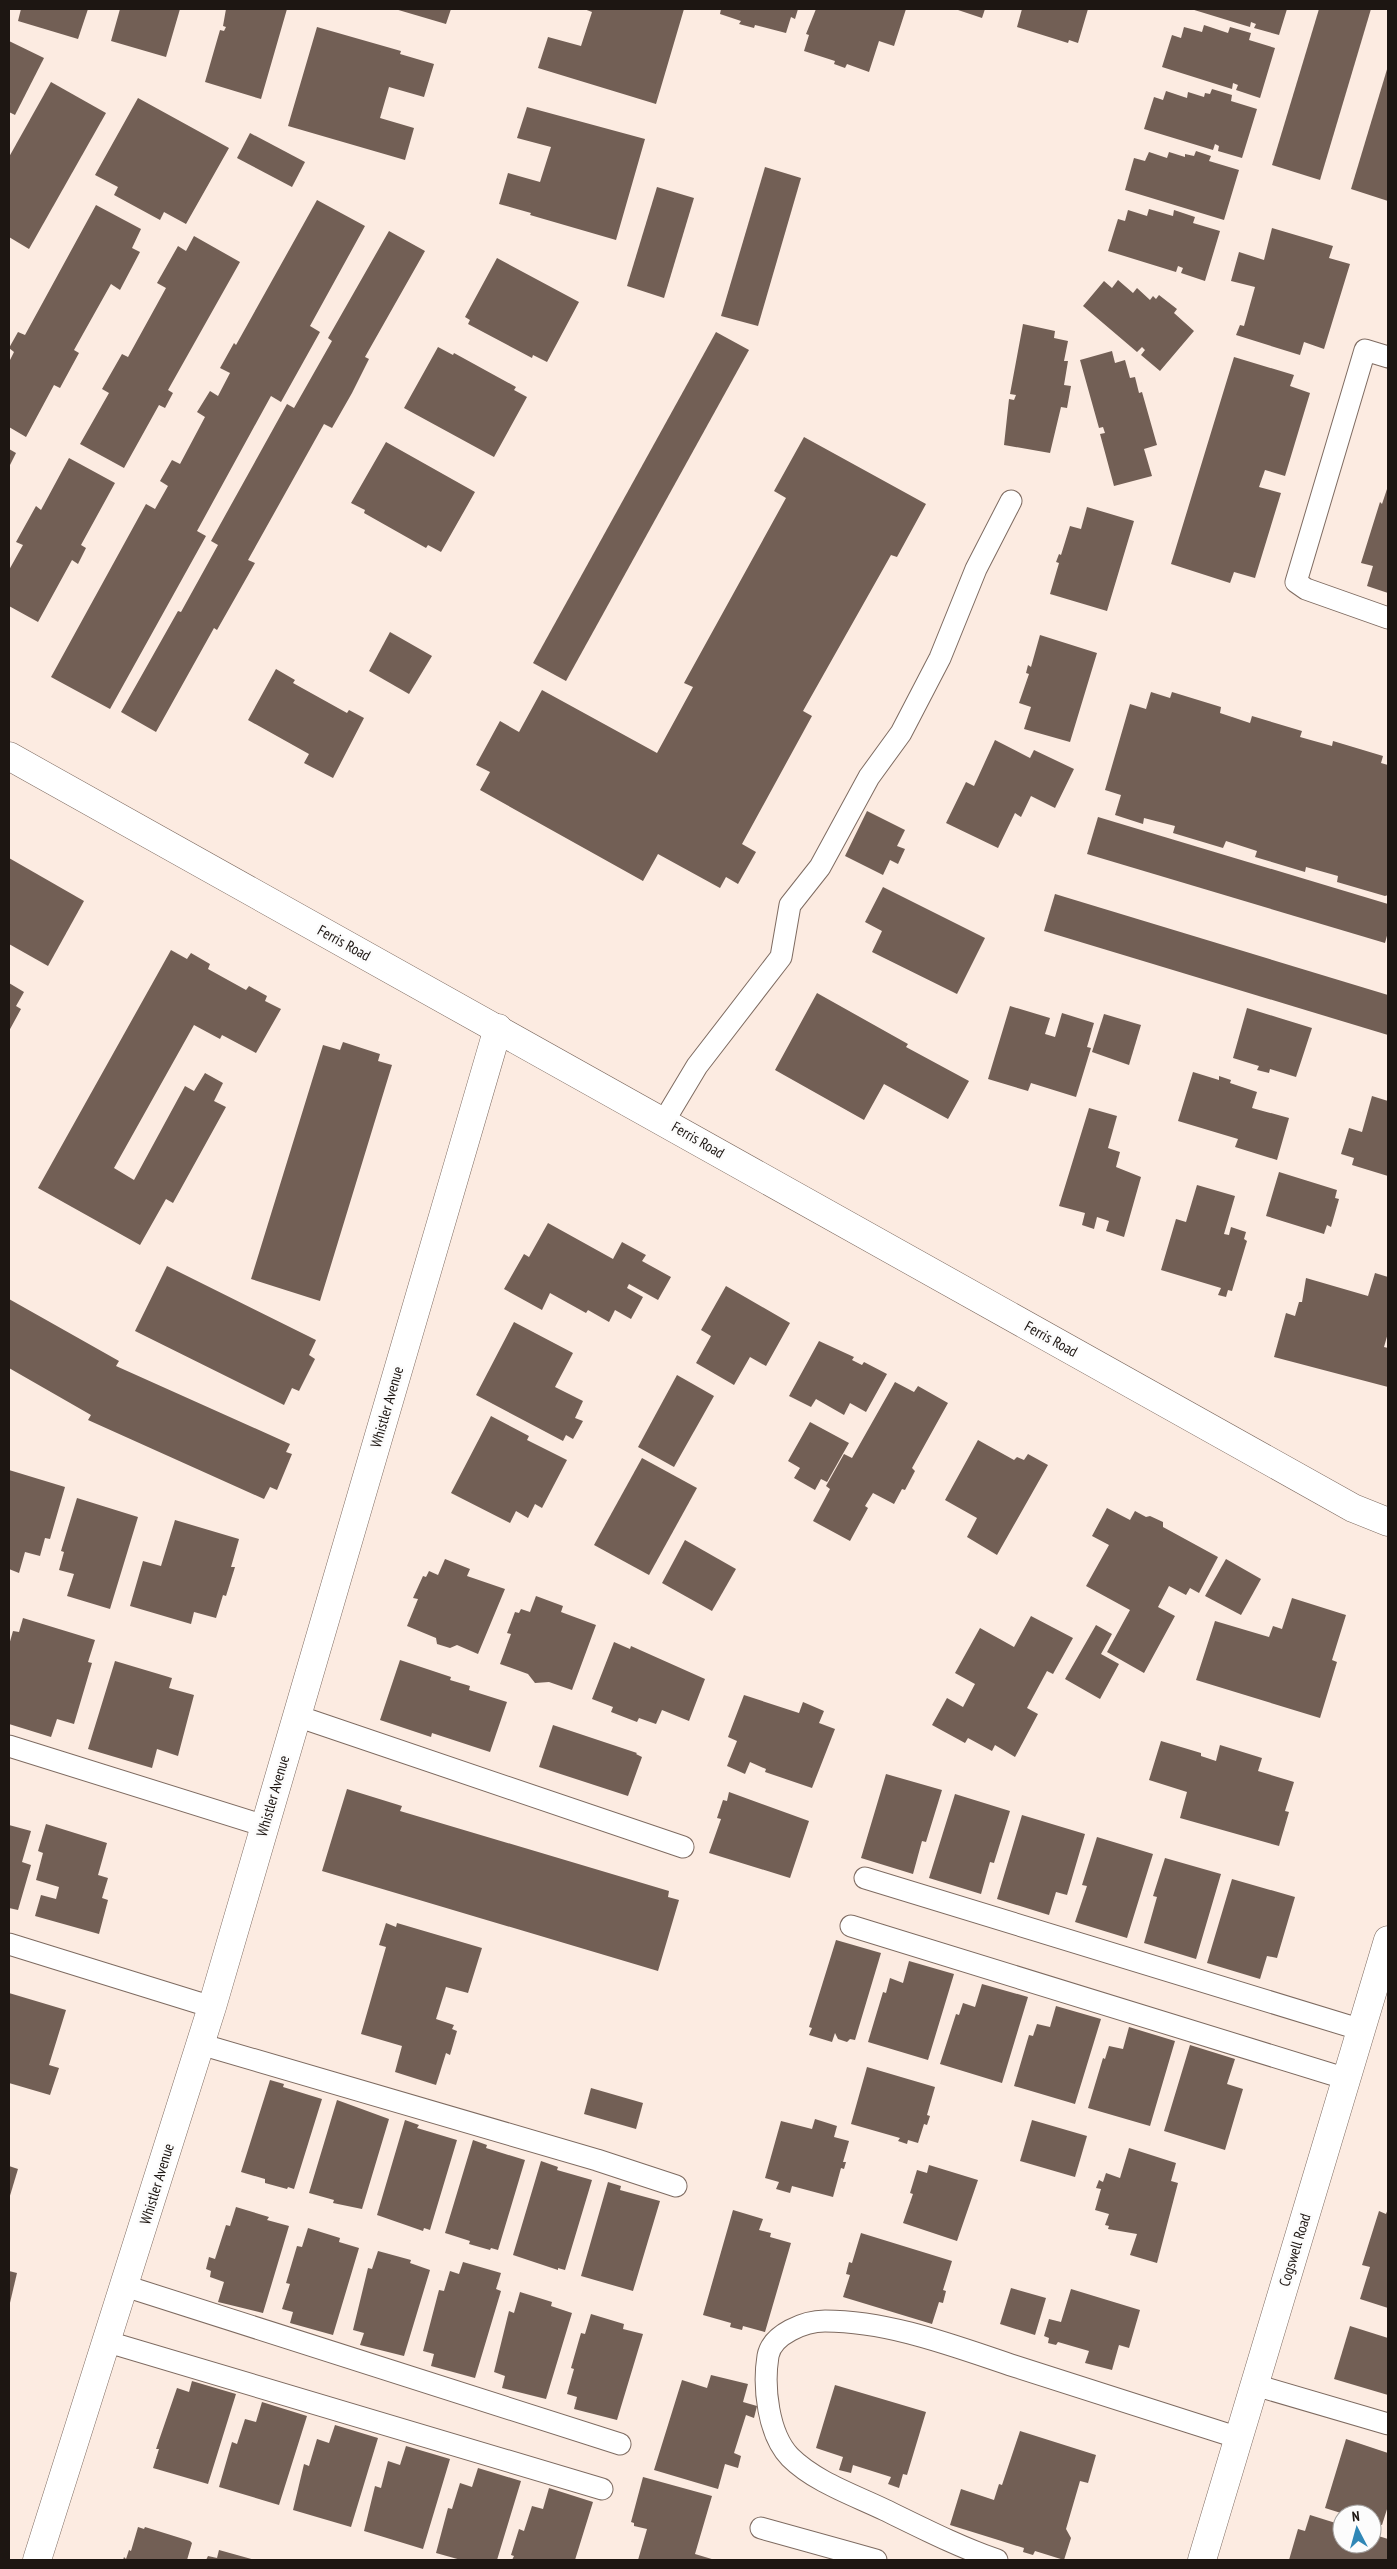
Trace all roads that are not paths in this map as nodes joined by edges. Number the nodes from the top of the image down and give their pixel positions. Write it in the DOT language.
graph roads {
  1 [pos="1388,358"];
  2 [pos="1011,501"];
  3 [pos="1388,618"];
  4 [pos="9,756"];
  5 [pos="498,1028"];
  6 [pos="664,1121"];
  7 [pos="1388,1522"];
  8 [pos="297,1716"];
  9 [pos="9,1746"];
  10 [pos="265,1826"];
  11 [pos="683,1847"];
  12 [pos="866,1878"];
  13 [pos="851,1926"];
  14 [pos="1388,1940"];
  15 [pos="9,1944"];
  16 [pos="212,2007"];
  17 [pos="1362,2030"];
  18 [pos="200,2044"];
  19 [pos="1347,2079"];
  20 [pos="676,2186"];
  21 [pos="125,2286"];
  22 [pos="108,2342"];
  23 [pos="1255,2385"];
  24 [pos="1388,2424"];
  25 [pos="1239,2438"];
  26 [pos="620,2444"];
  27 [pos="602,2489"];
  28 [pos="761,2528"];
  29 [pos="37,2560"];
  30 [pos="876,2560"];
  31 [pos="997,2560"];
  32 [pos="1202,2560"];
  1 -- 3 [label="lane"];
  2 -- 6 [label="lane"];
  4 -- 5 [label="street, Ferris Road"];
  5 -- 6 [label="street, Ferris Road"];
  5 -- 8 [label="street, Whistler Avenue"];
  6 -- 7 [label="street, Ferris Road"];
  8 -- 10 [label="street, Whistler Avenue"];
  8 -- 11 [label="lane"];
  9 -- 10 [label="lane"];
  10 -- 16 [label="street, Whistler Avenue"];
  12 -- 17 [label="lane"];
  13 -- 19 [label="lane"];
  14 -- 17 [label="street, Cogswell Road"];
  15 -- 16 [label="lane"];
  16 -- 18 [label="street, Whistler Avenue"];
  17 -- 19 [label="street, Cogswell Road"];
  18 -- 20 [label="lane"];
  18 -- 21 [label="street, Whistler Avenue"];
  19 -- 23 [label="street, Cogswell Road"];
  21 -- 22 [label="street, Whistler Avenue"];
  21 -- 26 [label="lane"];
  22 -- 27 [label="lane"];
  22 -- 29 [label="street, Whistler Avenue"];
  23 -- 24 [label="lane"];
  23 -- 25 [label="street, Cogswell Road"];
  25 -- 31 [label="lane"];
  25 -- 32 [label="street, Cogswell Road"];
  28 -- 30 [label="lane"];
}
